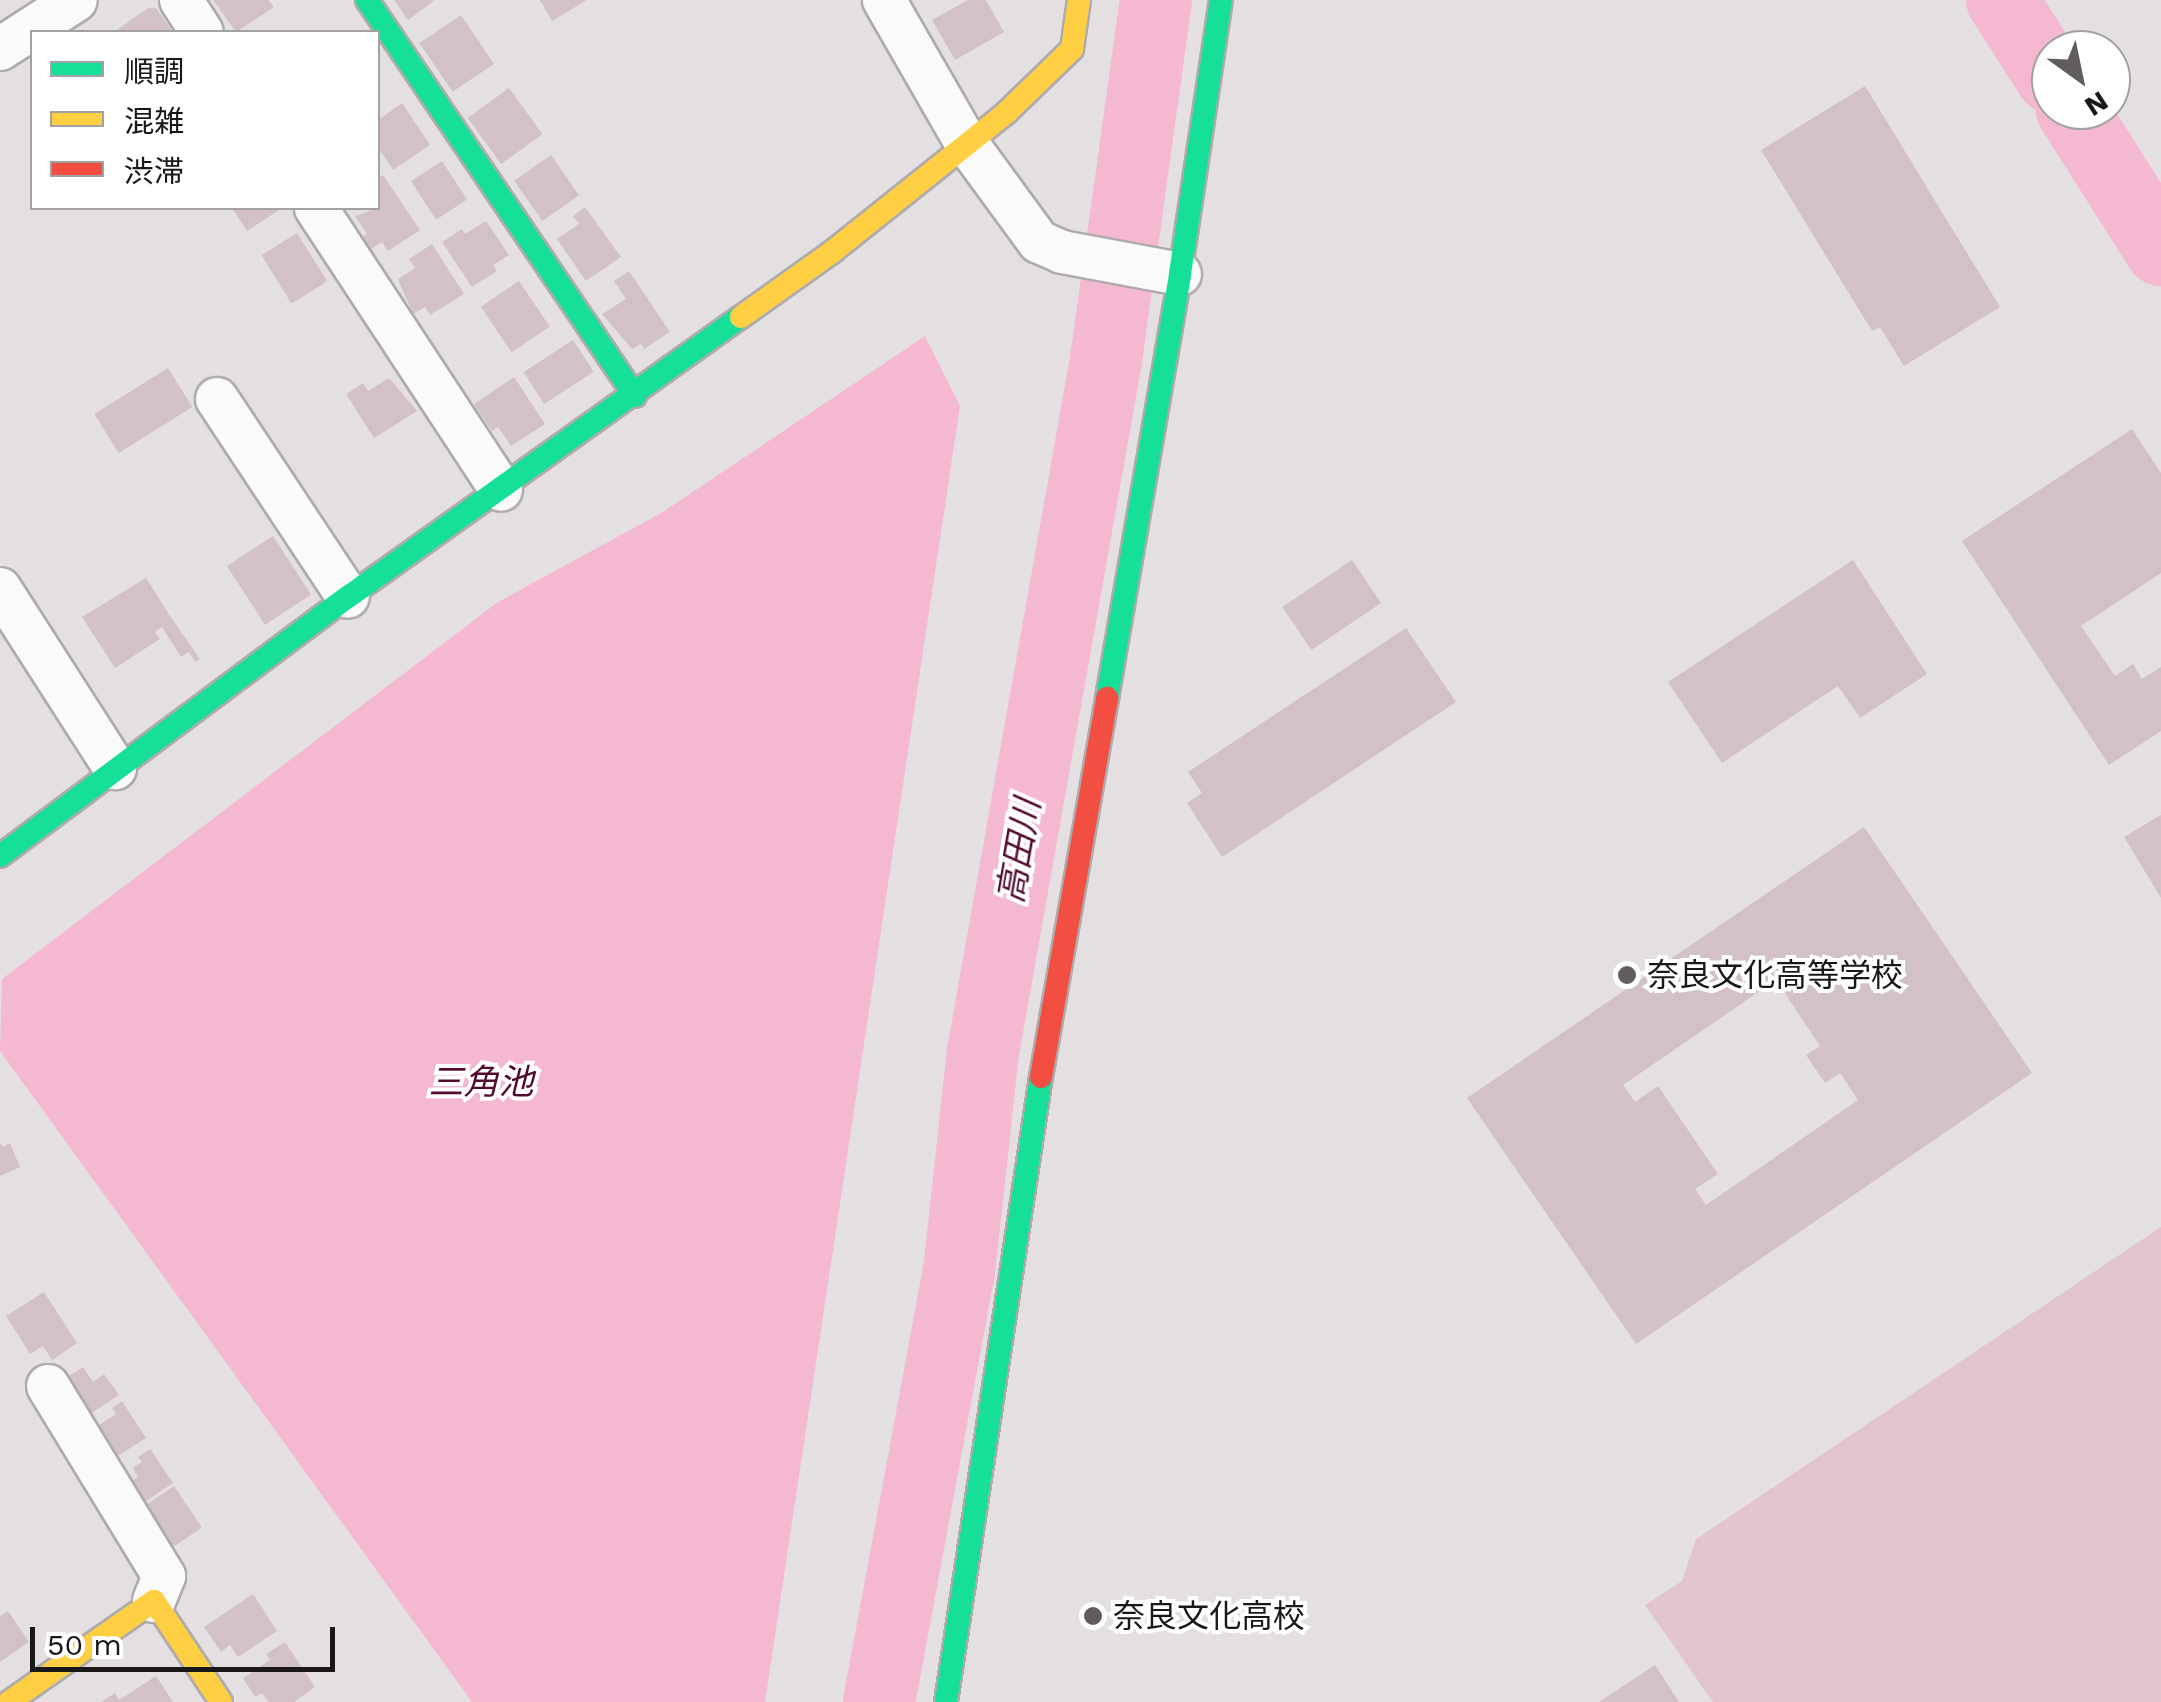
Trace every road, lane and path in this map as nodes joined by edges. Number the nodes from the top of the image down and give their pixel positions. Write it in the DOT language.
graph roads {
  1 [pos="180,0"];
  2 [pos="367,0"];
  3 [pos="884,0"];
  4 [pos="1080,0"];
  5 [pos="1221,0"];
  6 [pos="59,4"];
  7 [pos="201,30"];
  8 [pos="0,49"];
  9 [pos="966,141"];
  10 [pos="317,210"];
  11 [pos="1166,271"];
  12 [pos="635,396"];
  13 [pos="217,398"];
  14 [pos="502,490"];
  15 [pos="0,589"];
  16 [pos="348,597"];
  17 [pos="115,768"];
  18 [pos="0,856"];
  19 [pos="48,1386"];
  20 [pos="154,1600"];
  21 [pos="9,1702"];
  22 [pos="220,1702"];
  23 [pos="946,1702"];
  1 -- 7 [label="street"];
  2 -- 12 [label="street"];
  3 -- 9 [label="street"];
  4 -- 9 [label="street"];
  5 -- 11 [label="street"];
  6 -- 8 [label="street"];
  9 -- 11 [label="street"];
  9 -- 12 [label="street"];
  10 -- 14 [label="street"];
  11 -- 23 [label="street"];
  12 -- 14 [label="street"];
  13 -- 16 [label="street"];
  14 -- 16 [label="street"];
  15 -- 17 [label="street"];
  16 -- 17 [label="street"];
  17 -- 18 [label="street"];
  19 -- 20 [label="street"];
  20 -- 21 [label="street"];
  20 -- 22 [label="street"];
}
